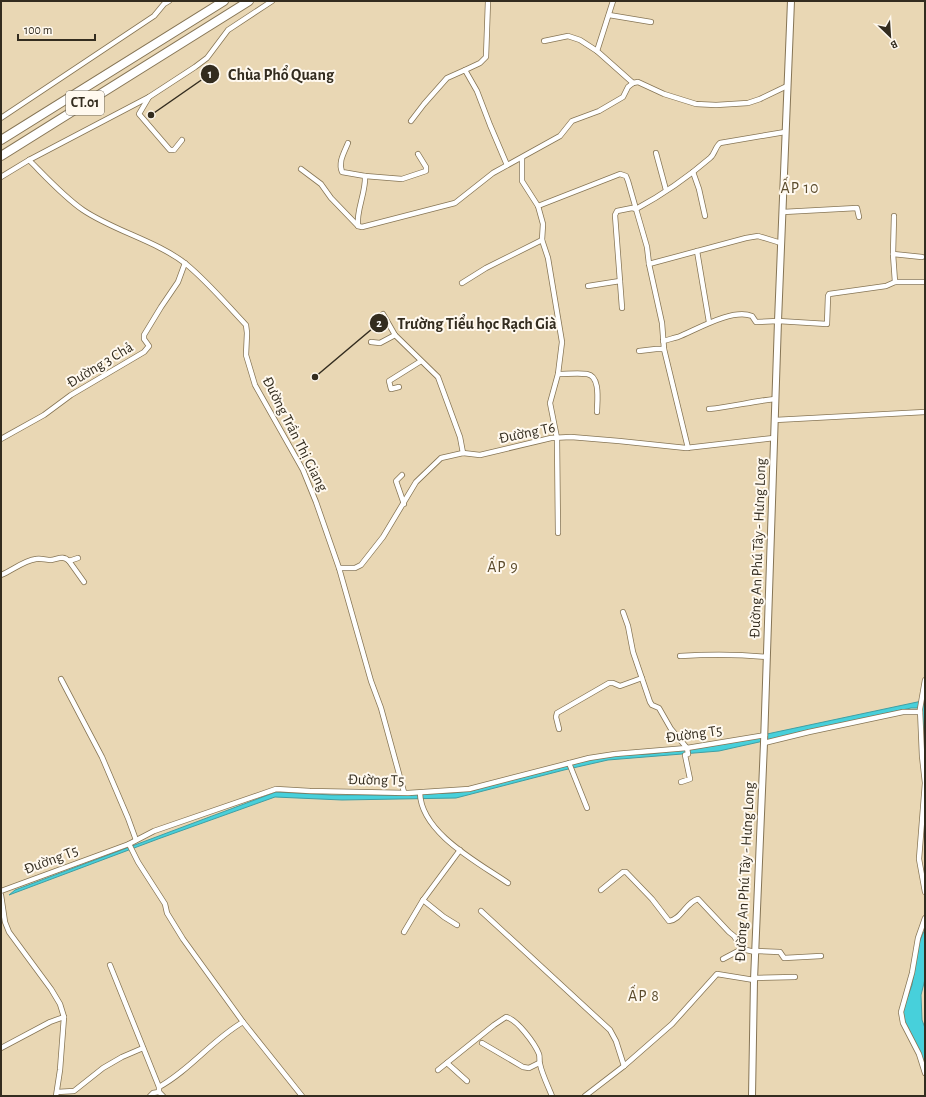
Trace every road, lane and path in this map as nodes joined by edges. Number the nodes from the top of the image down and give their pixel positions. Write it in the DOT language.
graph roads {
  1 [pos="169,1"];
  2 [pos="224,1"];
  3 [pos="249,1"];
  4 [pos="272,1"];
  5 [pos="488,1"];
  6 [pos="613,1"];
  7 [pos="791,1"];
  8 [pos="609,16"];
  9 [pos="651,22"];
  10 [pos="544,41"];
  11 [pos="597,51"];
  12 [pos="465,70"];
  13 [pos="632,83"];
  14 [pos="787,86"];
  15 [pos="149,97"];
  16 [pos="1,118"];
  17 [pos="411,121"];
  18 [pos="786,132"];
  19 [pos="1,140"];
  20 [pos="182,140"];
  21 [pos="348,143"];
  22 [pos="656,153"];
  23 [pos="418,154"];
  24 [pos="1,156"];
  25 [pos="522,158"];
  26 [pos="29,160"];
  27 [pos="508,165"];
  28 [pos="301,168"];
  29 [pos="693,172"];
  30 [pos="365,176"];
  31 [pos="1,177"];
  32 [pos="666,190"];
  33 [pos="538,206"];
  34 [pos="636,209"];
  35 [pos="783,212"];
  36 [pos="705,216"];
  37 [pos="894,216"];
  38 [pos="860,217"];
  39 [pos="358,226"];
  40 [pos="542,240"];
  41 [pos="781,243"];
  42 [pos="697,251"];
  43 [pos="893,254"];
  44 [pos="922,257"];
  45 [pos="185,263"];
  46 [pos="649,264"];
  47 [pos="620,281"];
  48 [pos="895,282"];
  49 [pos="925,282"];
  50 [pos="462,283"];
  51 [pos="588,286"];
  52 [pos="622,308"];
  53 [pos="383,314"];
  54 [pos="778,321"];
  55 [pos="709,322"];
  56 [pos="395,334"];
  57 [pos="663,341"];
  58 [pos="371,342"];
  59 [pos="664,349"];
  60 [pos="639,351"];
  61 [pos="421,361"];
  62 [pos="558,374"];
  63 [pos="399,388"];
  64 [pos="775,399"];
  65 [pos="709,409"];
  66 [pos="597,412"];
  67 [pos="925,412"];
  68 [pos="775,420"];
  69 [pos="556,438"];
  70 [pos="774,438"];
  71 [pos="1,439"];
  72 [pos="688,448"];
  73 [pos="463,453"];
  74 [pos="402,475"];
  75 [pos="404,504"];
  76 [pos="558,533"];
  77 [pos="78,558"];
  78 [pos="69,561"];
  79 [pos="338,568"];
  80 [pos="1,575"];
  81 [pos="84,582"];
  82 [pos="623,612"];
  83 [pos="680,656"];
  84 [pos="767,657"];
  85 [pos="642,678"];
  86 [pos="60,679"];
  87 [pos="925,680"];
  88 [pos="920,710"];
  89 [pos="559,729"];
  90 [pos="764,740"];
  91 [pos="687,748"];
  92 [pos="570,763"];
  93 [pos="681,782"];
  94 [pos="404,792"];
  95 [pos="420,793"];
  96 [pos="587,808"];
  97 [pos="136,840"];
  98 [pos="129,845"];
  99 [pos="460,850"];
  100 [pos="508,883"];
  101 [pos="601,890"];
  102 [pos="1,891"];
  103 [pos="925,892"];
  104 [pos="1,895"];
  105 [pos="423,900"];
  106 [pos="481,911"];
  107 [pos="925,918"];
  108 [pos="457,925"];
  109 [pos="404,932"];
  110 [pos="742,949"];
  111 [pos="755,952"];
  112 [pos="821,956"];
  113 [pos="723,959"];
  114 [pos="110,965"];
  115 [pos="795,977"];
  116 [pos="754,979"];
  117 [pos="64,1017"];
  118 [pos="243,1022"];
  119 [pos="482,1043"];
  120 [pos="1,1048"];
  121 [pos="143,1048"];
  122 [pos="447,1063"];
  123 [pos="540,1063"];
  124 [pos="624,1066"];
  125 [pos="438,1070"];
  126 [pos="925,1073"];
  127 [pos="467,1081"];
  128 [pos="158,1087"];
  129 [pos="56,1094"];
  130 [pos="161,1094"];
  131 [pos="150,1096"];
  132 [pos="302,1096"];
  133 [pos="552,1096"];
  134 [pos="585,1096"];
  135 [pos="752,1096"];
  1 -- 16 [label="street"];
  2 -- 19 [label="highway, CT.01"];
  3 -- 24 [label="highway, CT.01"];
  4 -- 15 [label="street"];
  5 -- 12 [label="street"];
  6 -- 8 [label="street"];
  7 -- 14 [label="street, Đường An Phú Tây - Hưng Long"];
  8 -- 9 [label="street"];
  8 -- 11 [label="street"];
  10 -- 11 [label="street"];
  11 -- 13 [label="street"];
  12 -- 17 [label="street"];
  12 -- 27 [label="street"];
  13 -- 14 [label="street"];
  13 -- 25 [label="street"];
  14 -- 18 [label="street, Đường An Phú Tây - Hưng Long"];
  15 -- 20 [label="street"];
  15 -- 26 [label="street"];
  18 -- 29 [label="street"];
  18 -- 35 [label="street, Đường An Phú Tây - Hưng Long"];
  21 -- 30 [label="street"];
  22 -- 32 [label="street"];
  23 -- 30 [label="street"];
  25 -- 27 [label="street"];
  25 -- 33 [label="street"];
  26 -- 31 [label="street"];
  26 -- 45 [label="street, Đường Trần Thị Giang"];
  27 -- 39 [label="street"];
  28 -- 39 [label="street"];
  29 -- 32 [label="street"];
  29 -- 36 [label="street"];
  30 -- 39 [label="street"];
  32 -- 34 [label="street"];
  33 -- 34 [label="street"];
  33 -- 40 [label="street"];
  34 -- 46 [label="street"];
  34 -- 47 [label="street"];
  35 -- 38 [label="street"];
  35 -- 41 [label="street, Đường An Phú Tây - Hưng Long"];
  37 -- 43 [label="street"];
  40 -- 50 [label="street"];
  40 -- 62 [label="street"];
  41 -- 42 [label="street"];
  41 -- 54 [label="street, Đường An Phú Tây - Hưng Long"];
  42 -- 46 [label="street"];
  42 -- 55 [label="street"];
  43 -- 44 [label="street"];
  43 -- 48 [label="street"];
  45 -- 71 [label="street, Đường 3 Chả"];
  45 -- 79 [label="street, Đường Trần Thị Giang"];
  46 -- 57 [label="street"];
  47 -- 51 [label="street"];
  47 -- 52 [label="street"];
  48 -- 49 [label="street"];
  48 -- 54 [label="street"];
  53 -- 56 [label="street"];
  54 -- 55 [label="street"];
  54 -- 64 [label="street, Đường An Phú Tây - Hưng Long"];
  55 -- 57 [label="street"];
  56 -- 58 [label="street"];
  56 -- 61 [label="street"];
  57 -- 59 [label="street"];
  59 -- 60 [label="street"];
  59 -- 72 [label="street"];
  61 -- 63 [label="street"];
  61 -- 73 [label="street"];
  62 -- 66 [label="street"];
  62 -- 69 [label="street"];
  64 -- 65 [label="street"];
  64 -- 68 [label="street, Đường An Phú Tây - Hưng Long"];
  67 -- 68 [label="street"];
  68 -- 70 [label="street, Đường An Phú Tây - Hưng Long"];
  69 -- 72 [label="street, Đường T6"];
  69 -- 73 [label="street, Đường T6"];
  69 -- 76 [label="street"];
  70 -- 72 [label="street, Đường T6"];
  70 -- 84 [label="street, Đường An Phú Tây - Hưng Long"];
  73 -- 75 [label="street, Đường T6"];
  74 -- 75 [label="street"];
  75 -- 79 [label="street, Đường T6"];
  77 -- 78 [label="street"];
  78 -- 80 [label="street"];
  78 -- 81 [label="street"];
  79 -- 94 [label="street, Đường Trần Thị Giang"];
  82 -- 85 [label="street"];
  83 -- 84 [label="street"];
  84 -- 90 [label="street, Đường An Phú Tây - Hưng Long"];
  85 -- 89 [label="street"];
  85 -- 91 [label="street"];
  86 -- 97 [label="street"];
  87 -- 88 [label="street"];
  88 -- 90 [label="street, Đường T5"];
  88 -- 103 [label="street"];
  90 -- 91 [label="street, Đường T5"];
  90 -- 111 [label="street, Đường An Phú Tây - Hưng Long"];
  91 -- 92 [label="street, Đường T5"];
  91 -- 93 [label="street"];
  92 -- 95 [label="street, Đường T5"];
  92 -- 96 [label="street"];
  94 -- 95 [label="street, Đường T5"];
  94 -- 97 [label="street, Đường T5"];
  95 -- 99 [label="street"];
  97 -- 98 [label="street, Đường T5"];
  98 -- 102 [label="street, Đường T5"];
  98 -- 118 [label="street"];
  99 -- 100 [label="street"];
  99 -- 105 [label="street"];
  101 -- 110 [label="street"];
  104 -- 117 [label="street"];
  105 -- 108 [label="street"];
  105 -- 109 [label="street"];
  106 -- 124 [label="street"];
  107 -- 126 [label="street"];
  110 -- 111 [label="street"];
  110 -- 113 [label="street"];
  111 -- 112 [label="street"];
  111 -- 116 [label="street, Đường An Phú Tây - Hưng Long"];
  114 -- 121 [label="street"];
  115 -- 116 [label="street"];
  116 -- 124 [label="street"];
  116 -- 135 [label="street, Đường An Phú Tây - Hưng Long"];
  117 -- 120 [label="street"];
  117 -- 129 [label="street"];
  118 -- 128 [label="street"];
  118 -- 132 [label="street"];
  119 -- 123 [label="street"];
  121 -- 128 [label="street"];
  121 -- 129 [label="street"];
  122 -- 123 [label="street"];
  122 -- 125 [label="street"];
  122 -- 127 [label="street"];
  123 -- 133 [label="street"];
  124 -- 134 [label="street"];
  128 -- 130 [label="street"];
  130 -- 131 [label="street"];
}
